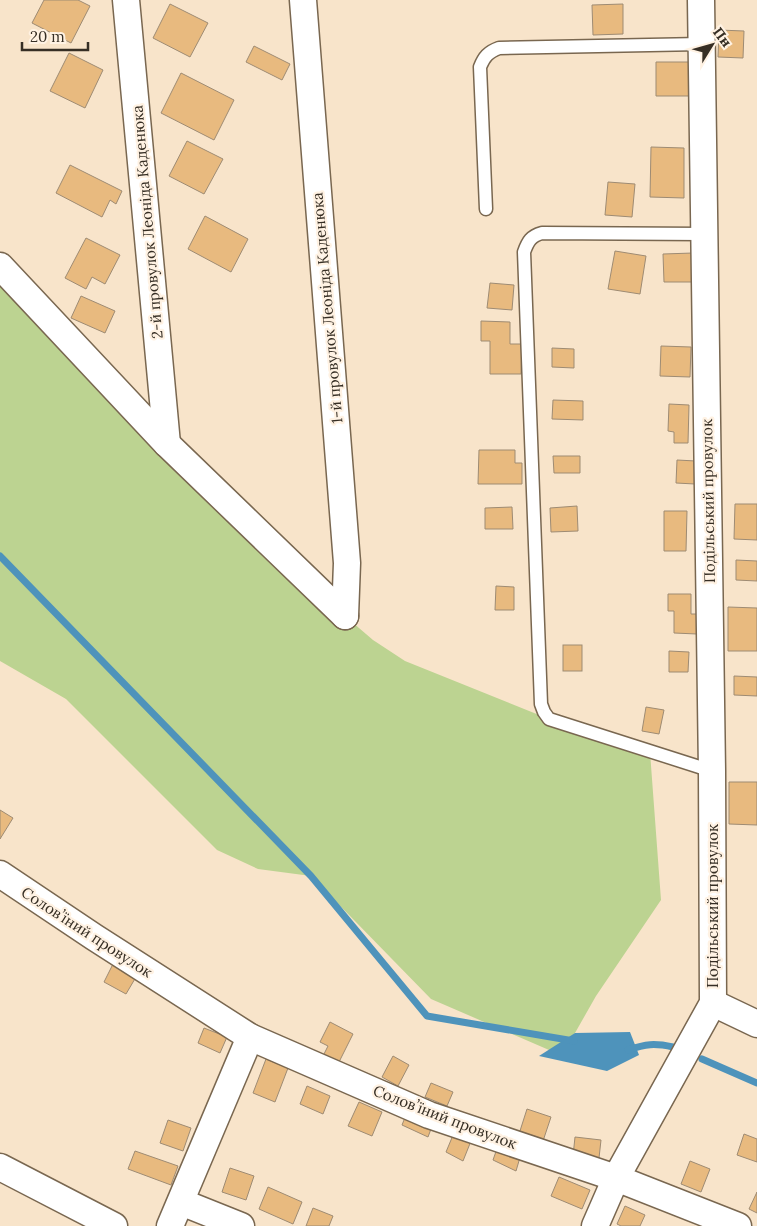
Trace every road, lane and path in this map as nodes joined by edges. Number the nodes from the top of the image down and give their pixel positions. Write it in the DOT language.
graph roads {
  1 [pos="126,0"];
  2 [pos="302,0"];
  3 [pos="701,0"];
  4 [pos="702,44"];
  5 [pos="486,209"];
  6 [pos="704,234"];
  7 [pos="0,266"];
  8 [pos="167,444"];
  9 [pos="712,771"];
  10 [pos="0,874"];
  11 [pos="713,1003"];
  12 [pos="757,1024"];
  13 [pos="250,1038"];
  14 [pos="0,1167"];
  15 [pos="616,1178"];
  16 [pos="181,1202"];
  17 [pos="114,1226"];
  18 [pos="170,1226"];
  19 [pos="241,1226"];
  20 [pos="595,1226"];
  21 [pos="738,1226"];
  1 -- 8 [label="street, 2-й провулок Леоніда Каденюка"];
  2 -- 8 [label="street, 1-й провулок Леоніда Каденюка"];
  3 -- 4 [label="street, Подільський провулок"];
  4 -- 5 [label="lane"];
  4 -- 6 [label="street, Подільський провулок"];
  6 -- 9 [label="street, Подільський провулок"];
  6 -- 9 [label="lane"];
  7 -- 8 [label="street"];
  9 -- 11 [label="street, Подільський провулок"];
  10 -- 13 [label="street, Соловʼїний провулок"];
  11 -- 12 [label="street"];
  11 -- 15 [label="street"];
  13 -- 15 [label="street, Соловʼїний провулок"];
  13 -- 16 [label="street"];
  14 -- 17 [label="street"];
  15 -- 20 [label="street"];
  15 -- 21 [label="street, Соловʼїний провулок"];
  16 -- 18 [label="street"];
  16 -- 19 [label="street"];
}
